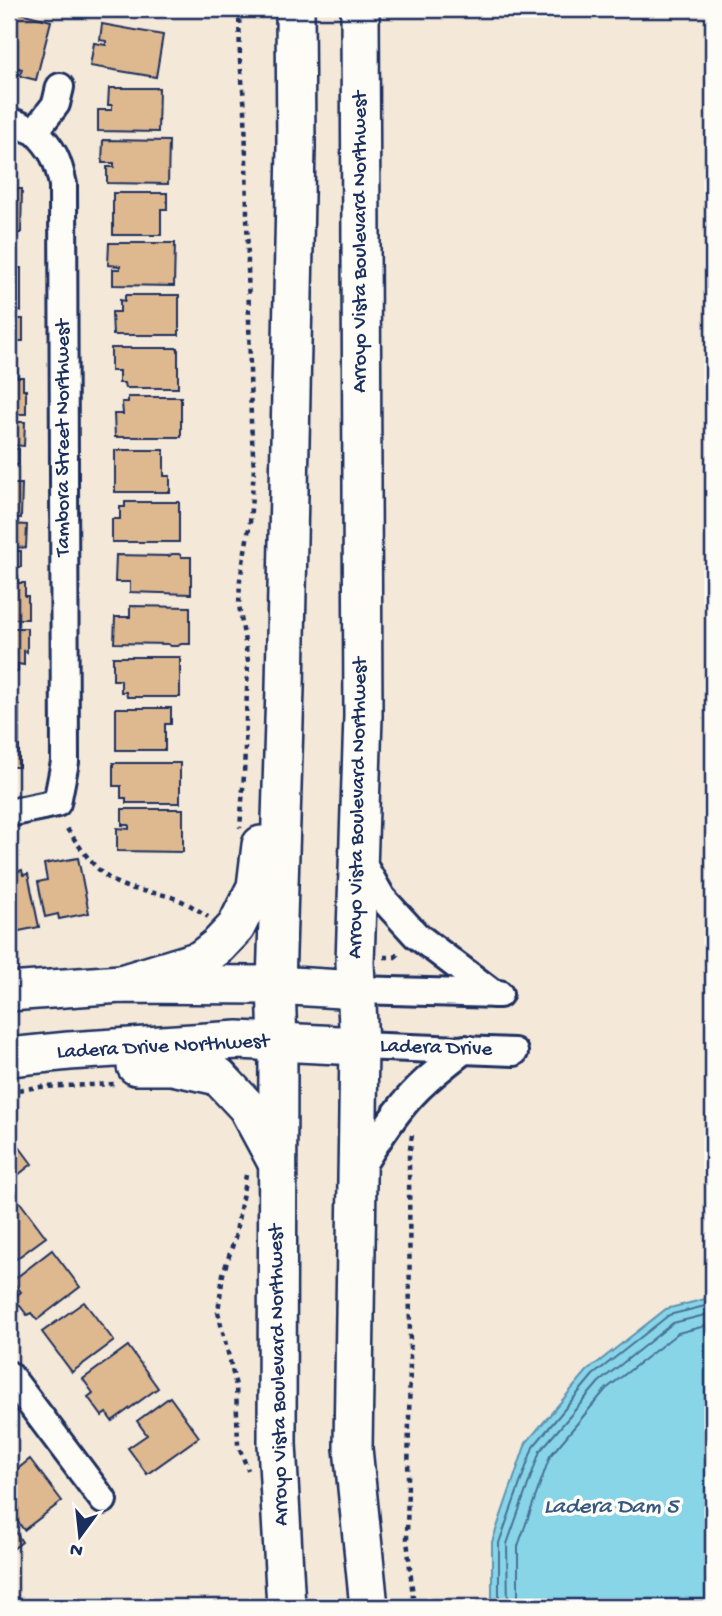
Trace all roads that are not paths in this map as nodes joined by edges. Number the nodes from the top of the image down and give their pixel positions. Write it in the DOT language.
graph roads {
  1 [pos="295,9"];
  2 [pos="360,9"];
  3 [pos="60,87"];
  4 [pos="9,121"];
  5 [pos="35,131"];
  6 [pos="285,688"];
  7 [pos="9,813"];
  8 [pos="358,856"];
  9 [pos="121,984"];
  10 [pos="276,985"];
  11 [pos="357,990"];
  12 [pos="9,992"];
  13 [pos="278,1043"];
  14 [pos="359,1046"];
  15 [pos="464,1049"];
  16 [pos="514,1052"];
  17 [pos="19,1056"];
  18 [pos="263,1165"];
  19 [pos="357,1172"];
  20 [pos="14,1393"];
  21 [pos="103,1500"];
  22 [pos="286,1607"];
  23 [pos="369,1607"];
  1 -- 6 [label="main road, Arroyo Vista Boulevard Northwest"];
  2 -- 8 [label="main road, Arroyo Vista Boulevard Northwest"];
  3 -- 5 [label="street"];
  4 -- 5 [label="street"];
  5 -- 7 [label="street, Tambora Street Northwest"];
  6 -- 9 [label="main road"];
  6 -- 10 [label="main road, Arroyo Vista Boulevard Northwest"];
  8 -- 11 [label="main road, Arroyo Vista Boulevard Northwest"];
  8 -- 11 [label="street"];
  9 -- 10 [label="main road"];
  9 -- 12 [label="main road"];
  10 -- 11 [label="main road"];
  10 -- 13 [label="main road, Arroyo Vista Boulevard Northwest"];
  11 -- 14 [label="main road, Arroyo Vista Boulevard Northwest"];
  13 -- 14 [label="main road, Ladera Drive Northwest"];
  13 -- 17 [label="main road, Ladera Drive Northwest"];
  13 -- 18 [label="main road, Arroyo Vista Boulevard Northwest"];
  14 -- 15 [label="street, Ladera Drive"];
  14 -- 19 [label="main road, Arroyo Vista Boulevard Northwest"];
  15 -- 16 [label="street, Ladera Drive"];
  15 -- 19 [label="street"];
  17 -- 18 [label="main road"];
  18 -- 22 [label="main road, Arroyo Vista Boulevard Northwest"];
  19 -- 23 [label="main road, Arroyo Vista Boulevard Northwest"];
  20 -- 21 [label="street"];
}
